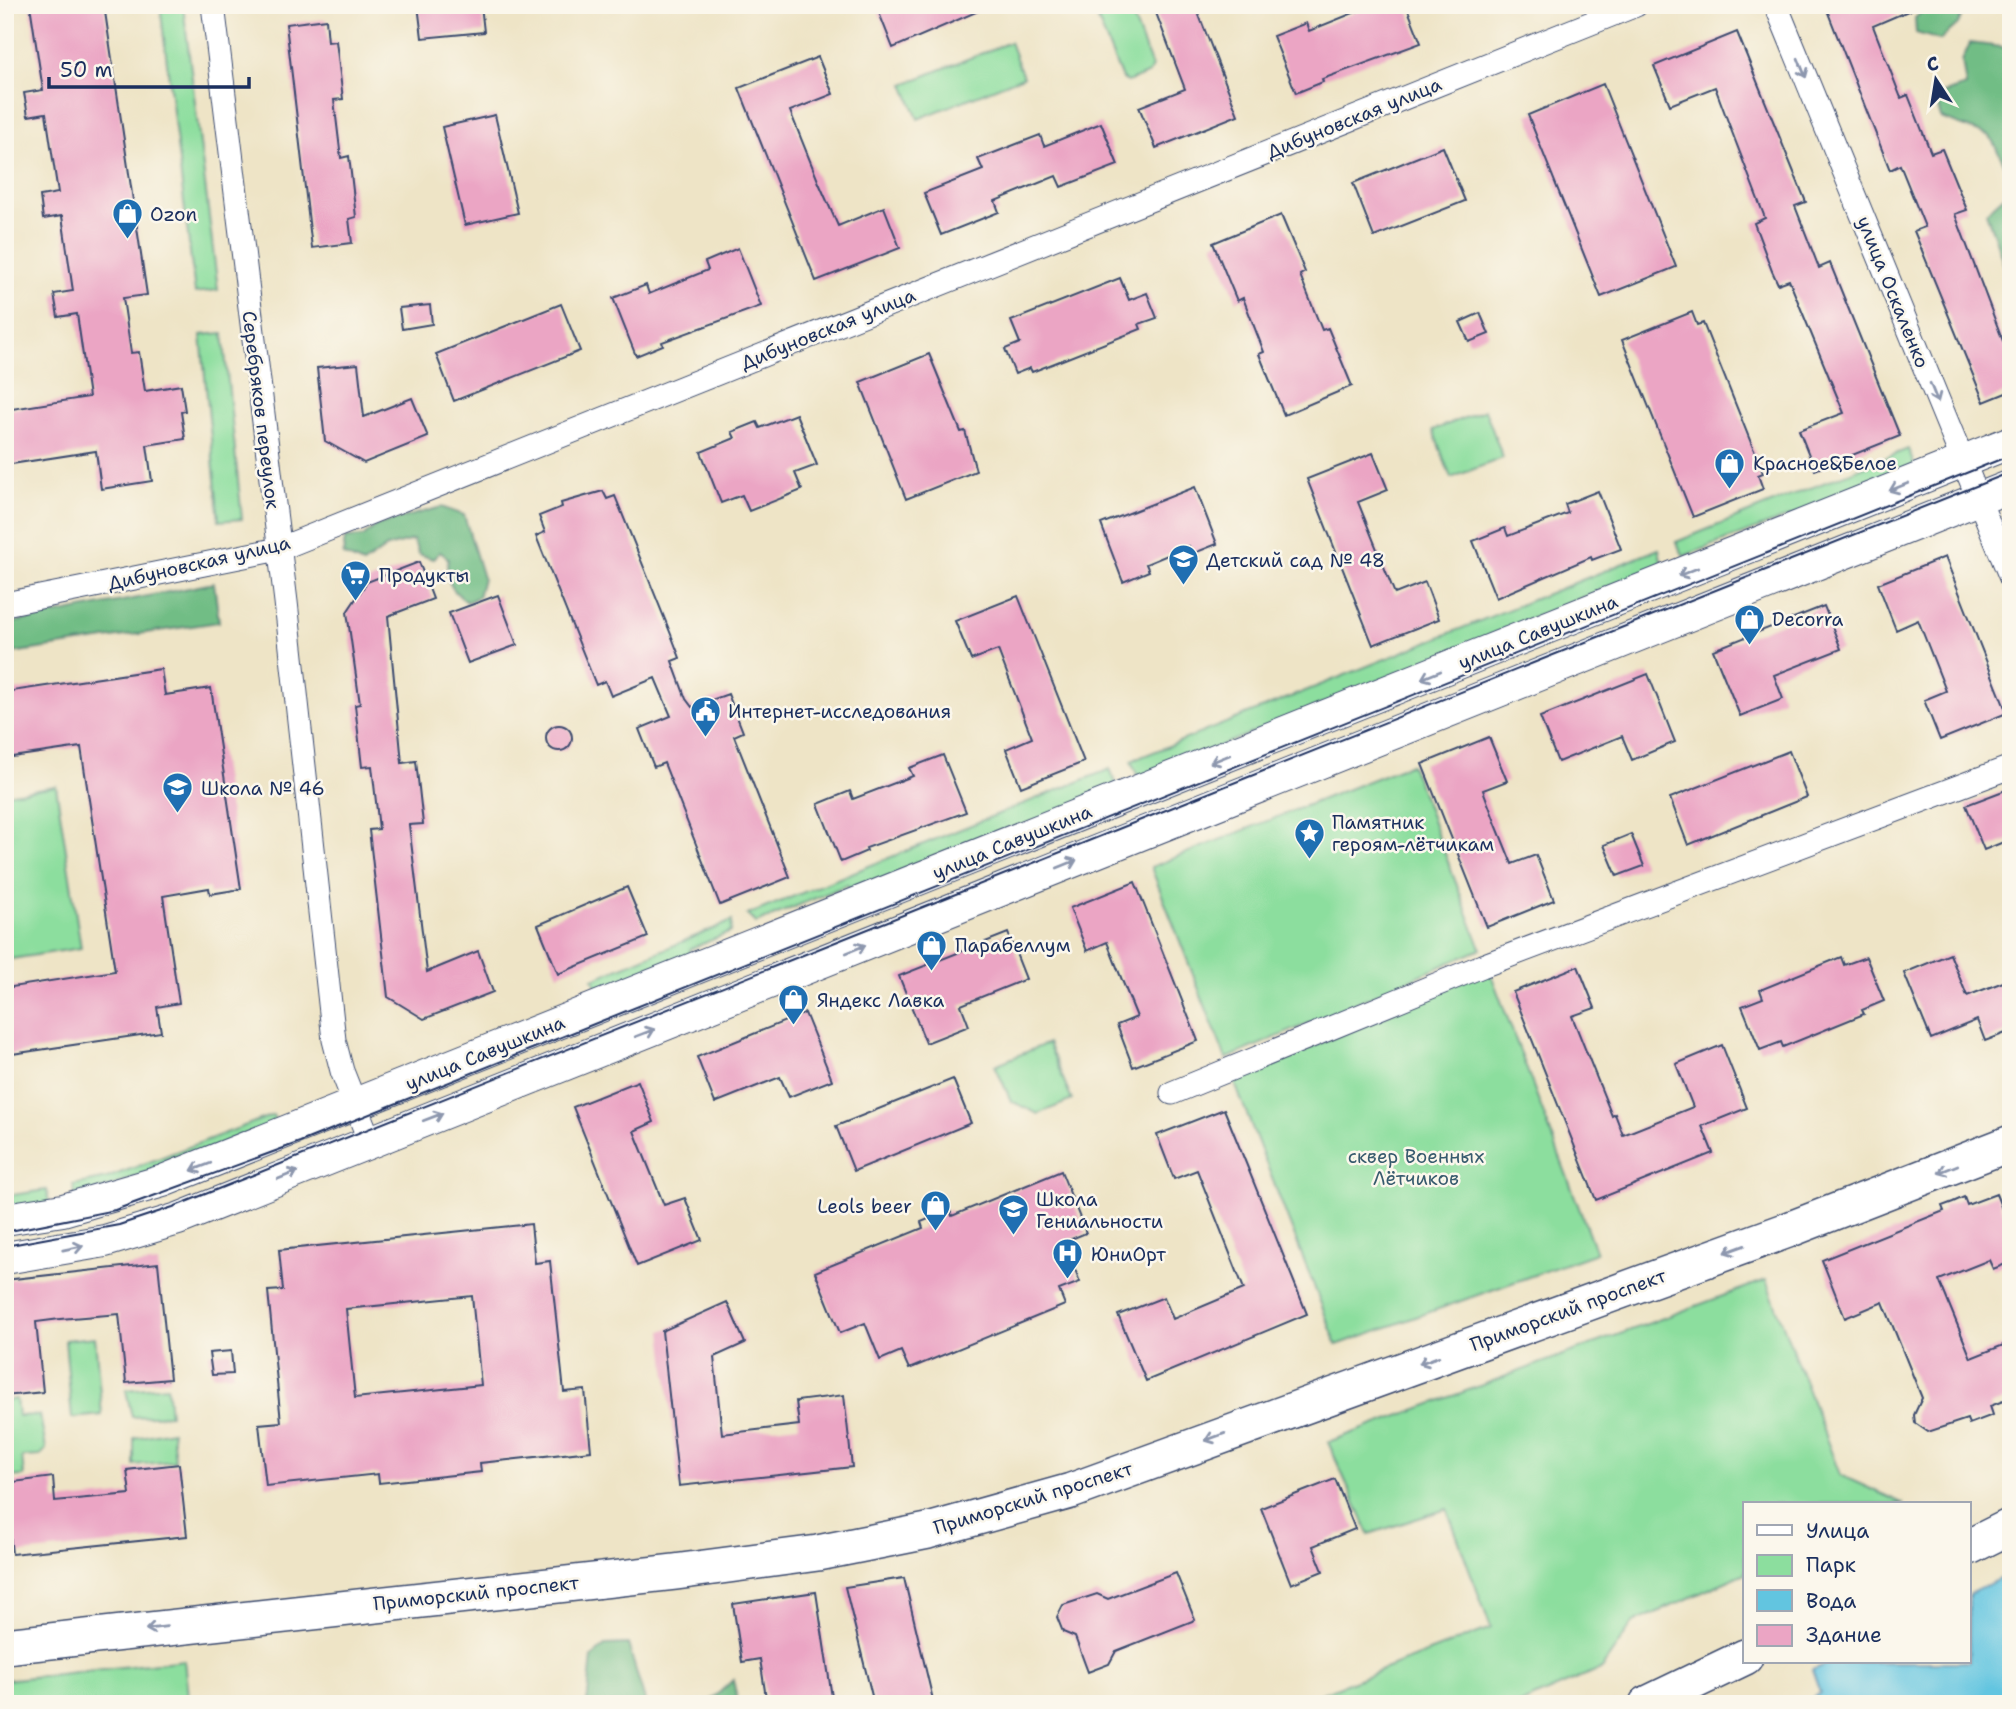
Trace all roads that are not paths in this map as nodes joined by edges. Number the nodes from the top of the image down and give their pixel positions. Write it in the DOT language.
graph roads {
  1 [pos="214,5"];
  2 [pos="1636,5"];
  3 [pos="1776,5"];
  4 [pos="2011,442"];
  5 [pos="1962,462"];
  6 [pos="2011,486"];
  7 [pos="1978,499"];
  8 [pos="279,549"];
  9 [pos="2011,578"];
  10 [pos="5,604"];
  11 [pos="2011,767"];
  12 [pos="1172,1093"];
  13 [pos="355,1105"];
  14 [pos="370,1142"];
  15 [pos="2011,1143"];
  16 [pos="5,1219"];
  17 [pos="5,1258"];
  18 [pos="2011,1526"];
  19 [pos="1970,1546"];
  20 [pos="5,1646"];
  21 [pos="1743,1658"];
  22 [pos="1647,1704"];
  1 -- 8 [label="street, Серебряков переулок"];
  2 -- 8 [label="street, Дибуновская улица"];
  3 -- 5 [label="street, улица Оскаленко, one-way"];
  4 -- 5 [label="main road, улица Савушкина"];
  5 -- 7 [label="street, улица Оскаленко"];
  5 -- 13 [label="main road, улица Савушкина, one-way"];
  6 -- 7 [label="main road, улица Савушкина"];
  7 -- 9 [label="street, улица Оскаленко"];
  14 -- 7 [label="main road, улица Савушкина, one-way"];
  8 -- 10 [label="street, Дибуновская улица"];
  8 -- 13 [label="street, Серебряков переулок"];
  11 -- 12 [label="street"];
  13 -- 14 [label="street, Серебряков переулок"];
  13 -- 16 [label="main road, улица Савушкина, one-way"];
  17 -- 14 [label="main road, улица Савушкина, one-way"];
  15 -- 20 [label="main road, Приморский проспект, one-way"];
  18 -- 19 [label="main road"];
  21 -- 22 [label="main road"];
}
